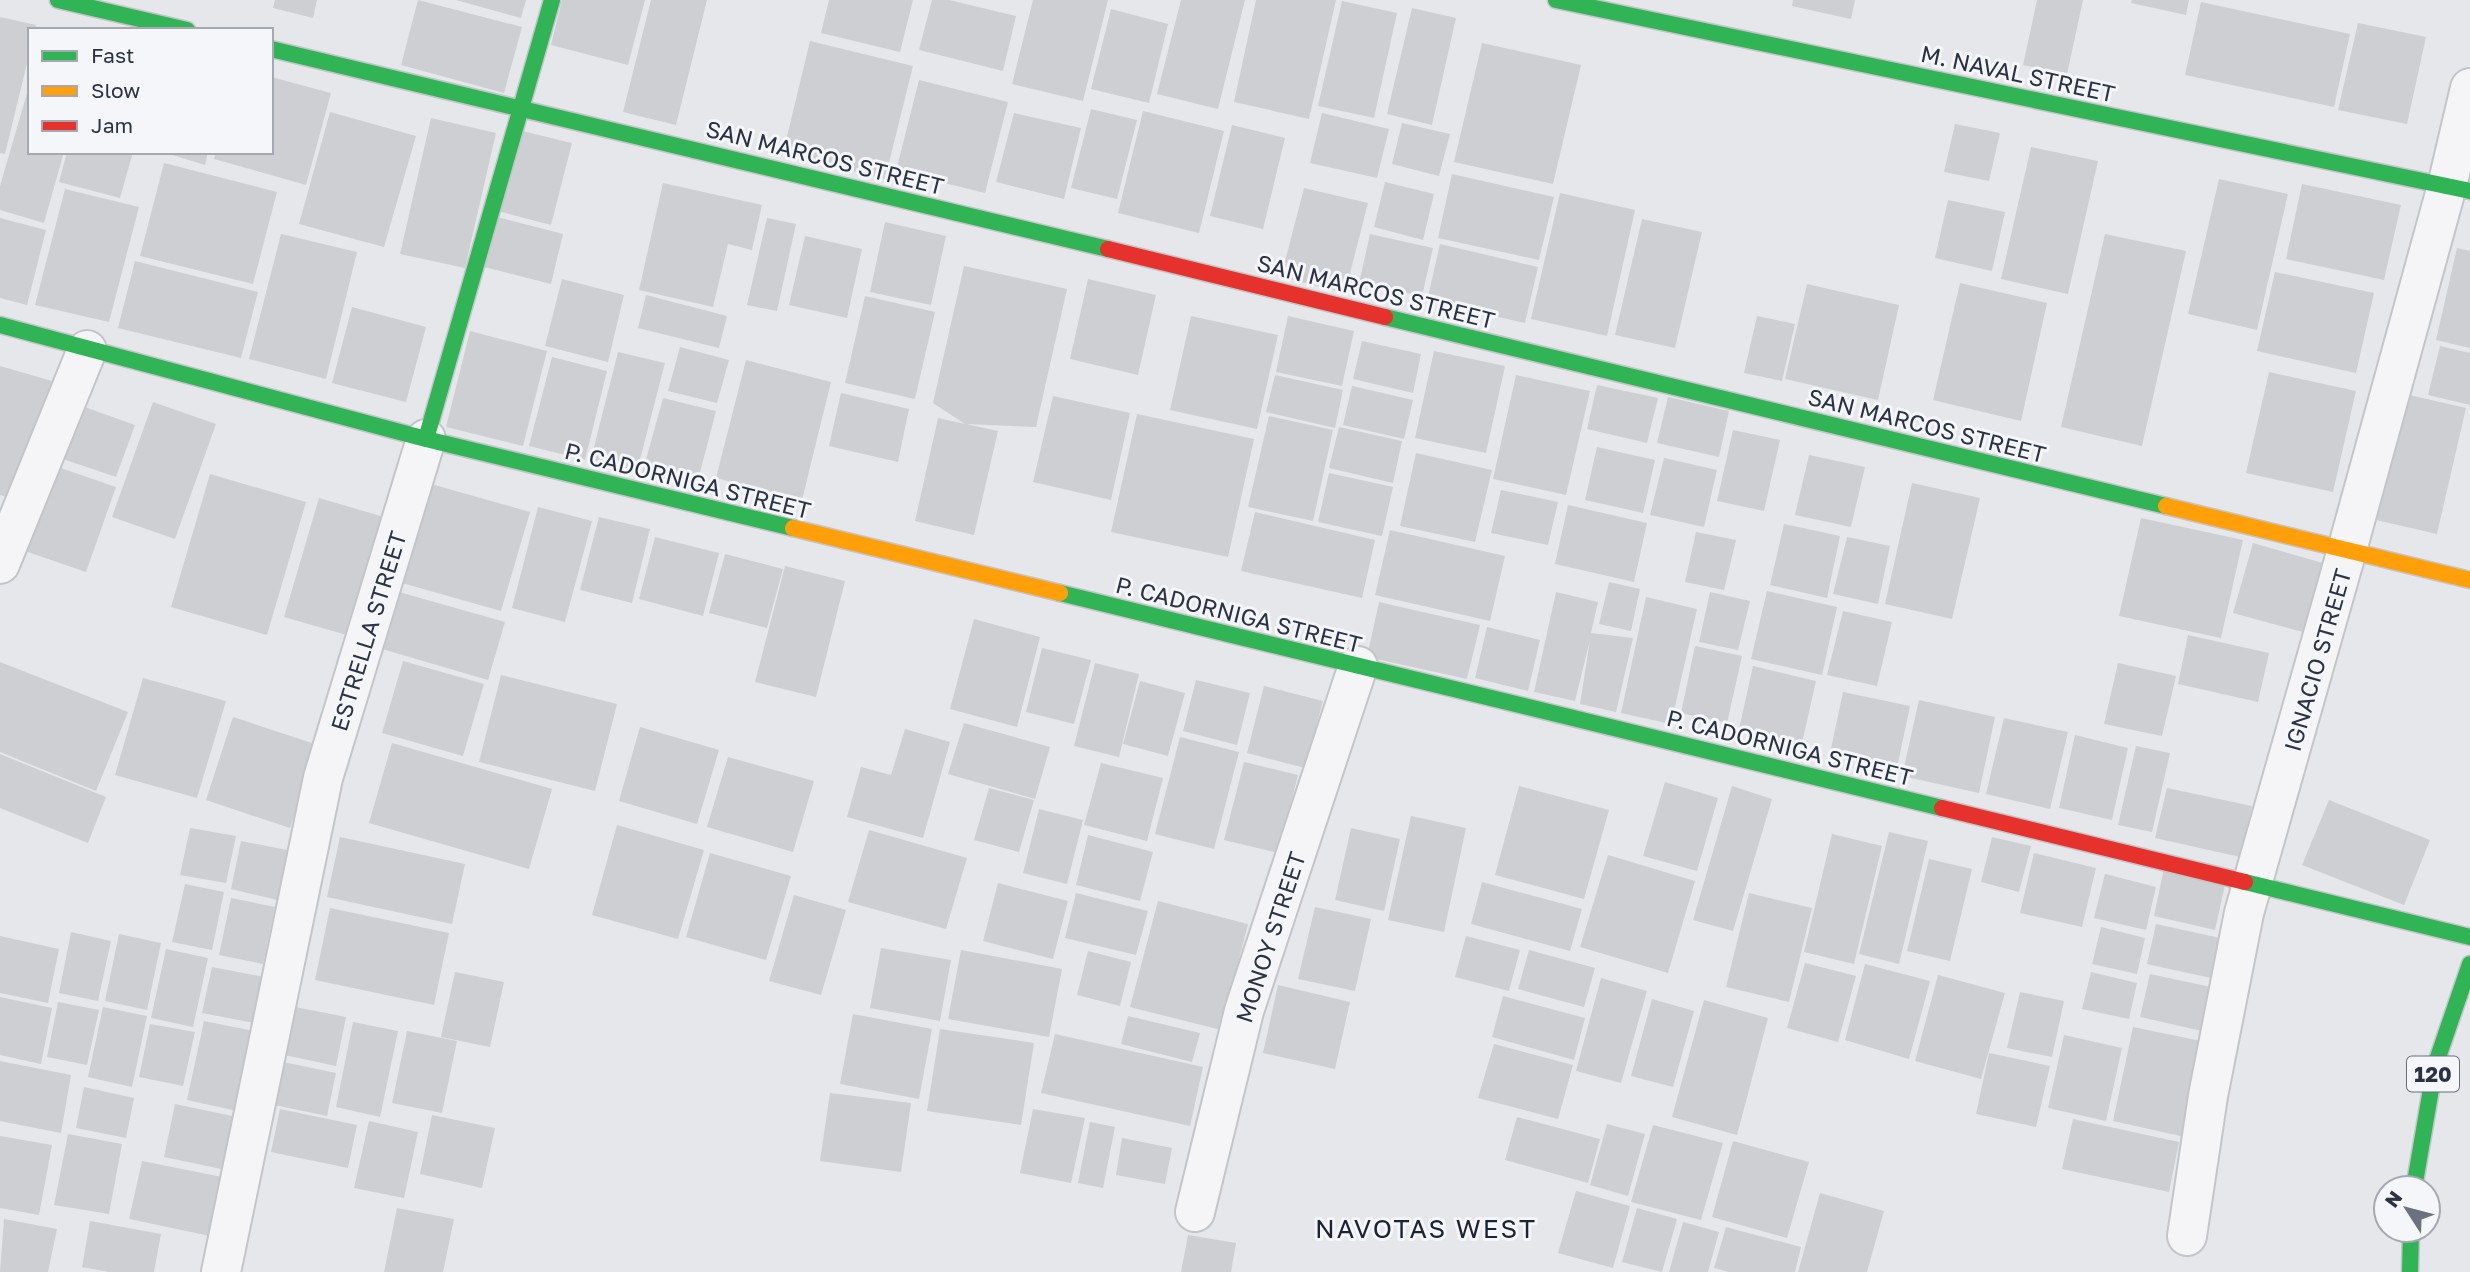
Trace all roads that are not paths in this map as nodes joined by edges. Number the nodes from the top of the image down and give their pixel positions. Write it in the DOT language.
graph roads {
  1 [pos="58,0"];
  2 [pos="552,0"];
  3 [pos="1556,0"];
  4 [pos="178,28"];
  5 [pos="273,49"];
  6 [pos="2470,88"];
  7 [pos="521,107"];
  8 [pos="2458,189"];
  9 [pos="0,325"];
  10 [pos="87,349"];
  11 [pos="426,439"];
  12 [pos="2347,550"];
  13 [pos="0,564"];
  14 [pos="2470,580"];
  15 [pos="1358,666"];
  16 [pos="2254,883"];
  17 [pos="2470,937"];
  18 [pos="2470,964"];
  19 [pos="2416,1174"];
  20 [pos="1195,1212"];
  21 [pos="2188,1236"];
  22 [pos="2411,1244"];
  23 [pos="221,1272"];
  24 [pos="2410,1272"];
  1 -- 4 [label="main road"];
  2 -- 7 [label="main road, ESTRELLA STREET"];
  3 -- 8 [label="main road, M. NAVAL STREET"];
  5 -- 7 [label="main road, SAN MARCOS STREET"];
  6 -- 8 [label="street, IGNACIO STREET"];
  7 -- 11 [label="main road, ESTRELLA STREET"];
  7 -- 12 [label="main road, SAN MARCOS STREET"];
  8 -- 12 [label="street, IGNACIO STREET"];
  9 -- 10 [label="main road, P. CADORNIGA STREET"];
  10 -- 11 [label="main road, P. CADORNIGA STREET"];
  10 -- 13 [label="street"];
  11 -- 15 [label="main road, P. CADORNIGA STREET"];
  11 -- 23 [label="street, ESTRELLA STREET"];
  12 -- 14 [label="main road, SAN MARCOS STREET"];
  12 -- 16 [label="street, IGNACIO STREET"];
  15 -- 16 [label="main road, P. CADORNIGA STREET"];
  15 -- 20 [label="street, MONOY STREET"];
  16 -- 17 [label="main road, P. CADORNIGA STREET"];
  16 -- 21 [label="street, IGNACIO STREET"];
  18 -- 19 [label="main road, 120"];
  22 -- 24 [label="main road"];
}
